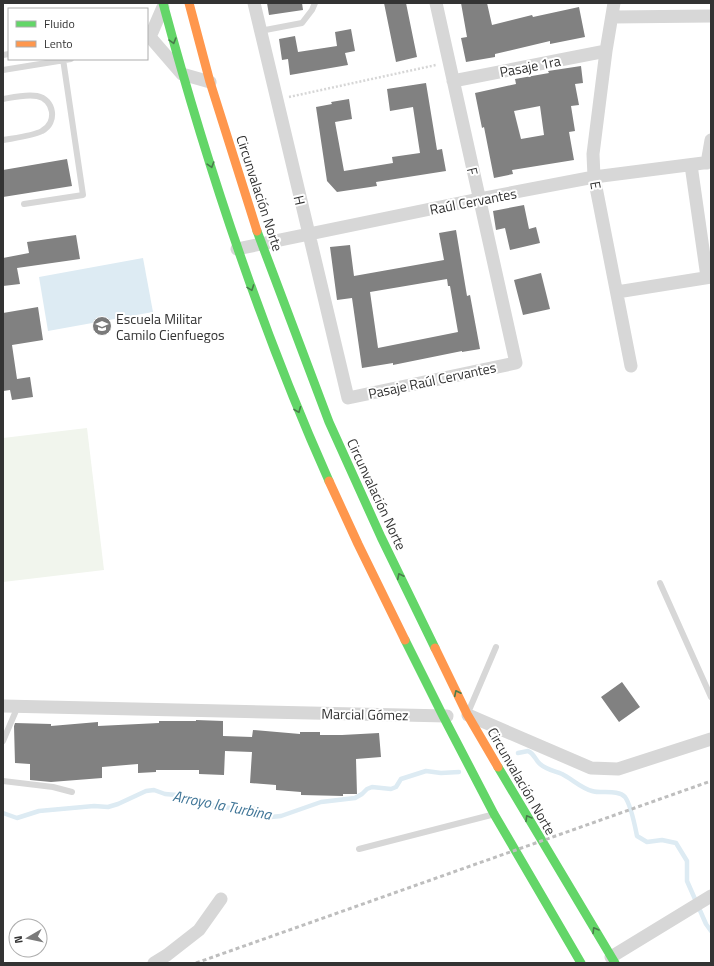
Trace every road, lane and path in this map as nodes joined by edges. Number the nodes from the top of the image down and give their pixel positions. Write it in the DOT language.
graph roads {
  1 [pos="189,3"];
  2 [pos="254,3"];
  3 [pos="314,3"];
  4 [pos="436,3"];
  5 [pos="614,3"];
  6 [pos="165,4"];
  7 [pos="711,16"];
  8 [pos="612,17"];
  9 [pos="260,31"];
  10 [pos="148,38"];
  11 [pos="606,50"];
  12 [pos="63,60"];
  13 [pos="449,62"];
  14 [pos="3,70"];
  15 [pos="182,74"];
  16 [pos="453,81"];
  17 [pos="210,82"];
  18 [pos="3,99"];
  19 [pos="277,100"];
  20 [pos="3,140"];
  21 [pos="711,140"];
  22 [pos="709,163"];
  23 [pos="691,165"];
  24 [pos="594,177"];
  25 [pos="480,199"];
  26 [pos="24,204"];
  27 [pos="309,235"];
  28 [pos="261,244"];
  29 [pos="237,249"];
  30 [pos="709,277"];
  31 [pos="617,292"];
  32 [pos="516,363"];
  33 [pos="631,366"];
  34 [pos="348,398"];
  35 [pos="660,583"];
  36 [pos="496,647"];
  37 [pos="711,697"];
  38 [pos="3,706"];
  39 [pos="18,706"];
  40 [pos="467,714"];
  41 [pos="443,716"];
  42 [pos="711,739"];
  43 [pos="3,741"];
  44 [pos="3,781"];
  45 [pos="72,792"];
  46 [pos="494,814"];
  47 [pos="359,849"];
  48 [pos="221,899"];
  49 [pos="707,899"];
  50 [pos="613,960"];
  51 [pos="154,963"];
  52 [pos="581,963"];
  1 -- 17 [label="highway, Circunvalación Norte"];
  2 -- 9 [label="street, H"];
  3 -- 9 [label="lane"];
  4 -- 13 [label="street, F"];
  5 -- 8 [label="street, E"];
  6 -- 10 [label="street"];
  6 -- 15 [label="highway, one-way"];
  7 -- 8 [label="street"];
  8 -- 11 [label="street, E"];
  9 -- 19 [label="street, H"];
  10 -- 15 [label="street"];
  11 -- 16 [label="street, Pasaje 1ra"];
  11 -- 24 [label="street, E"];
  12 -- 14 [label="lane"];
  12 -- 26 [label="lane"];
  13 -- 16 [label="street, F"];
  13 -- 19 [label="path"];
  15 -- 17 [label="street"];
  15 -- 29 [label="highway, one-way"];
  16 -- 25 [label="street, F"];
  17 -- 28 [label="highway, Circunvalación Norte"];
  18 -- 20 [label="lane"];
  19 -- 27 [label="street, H"];
  21 -- 22 [label="street"];
  22 -- 23 [label="street, Raúl Cervantes"];
  23 -- 24 [label="street, Raúl Cervantes"];
  23 -- 30 [label="street"];
  24 -- 25 [label="street, Raúl Cervantes"];
  24 -- 31 [label="street, E"];
  25 -- 27 [label="street, Raúl Cervantes"];
  25 -- 32 [label="street, F"];
  27 -- 28 [label="street, Raúl Cervantes"];
  27 -- 34 [label="street, H"];
  28 -- 29 [label="street, Raúl Cervantes"];
  40 -- 28 [label="highway, Circunvalación Norte, one-way"];
  29 -- 41 [label="highway, one-way"];
  30 -- 31 [label="street"];
  31 -- 33 [label="street, E"];
  32 -- 34 [label="street, Pasaje Raúl Cervantes"];
  35 -- 37 [label="lane"];
  36 -- 40 [label="lane"];
  38 -- 39 [label="street, Marcial Gómez"];
  39 -- 41 [label="street, Marcial Gómez"];
  39 -- 43 [label="lane"];
  40 -- 41 [label="street, Marcial Gómez"];
  40 -- 42 [label="street, Marcial Gómez"];
  50 -- 40 [label="highway, Circunvalación Norte, one-way"];
  41 -- 46 [label="highway"];
  44 -- 45 [label="lane"];
  46 -- 47 [label="lane"];
  46 -- 52 [label="highway"];
  48 -- 51 [label="street"];
  49 -- 50 [label="street"];
}
